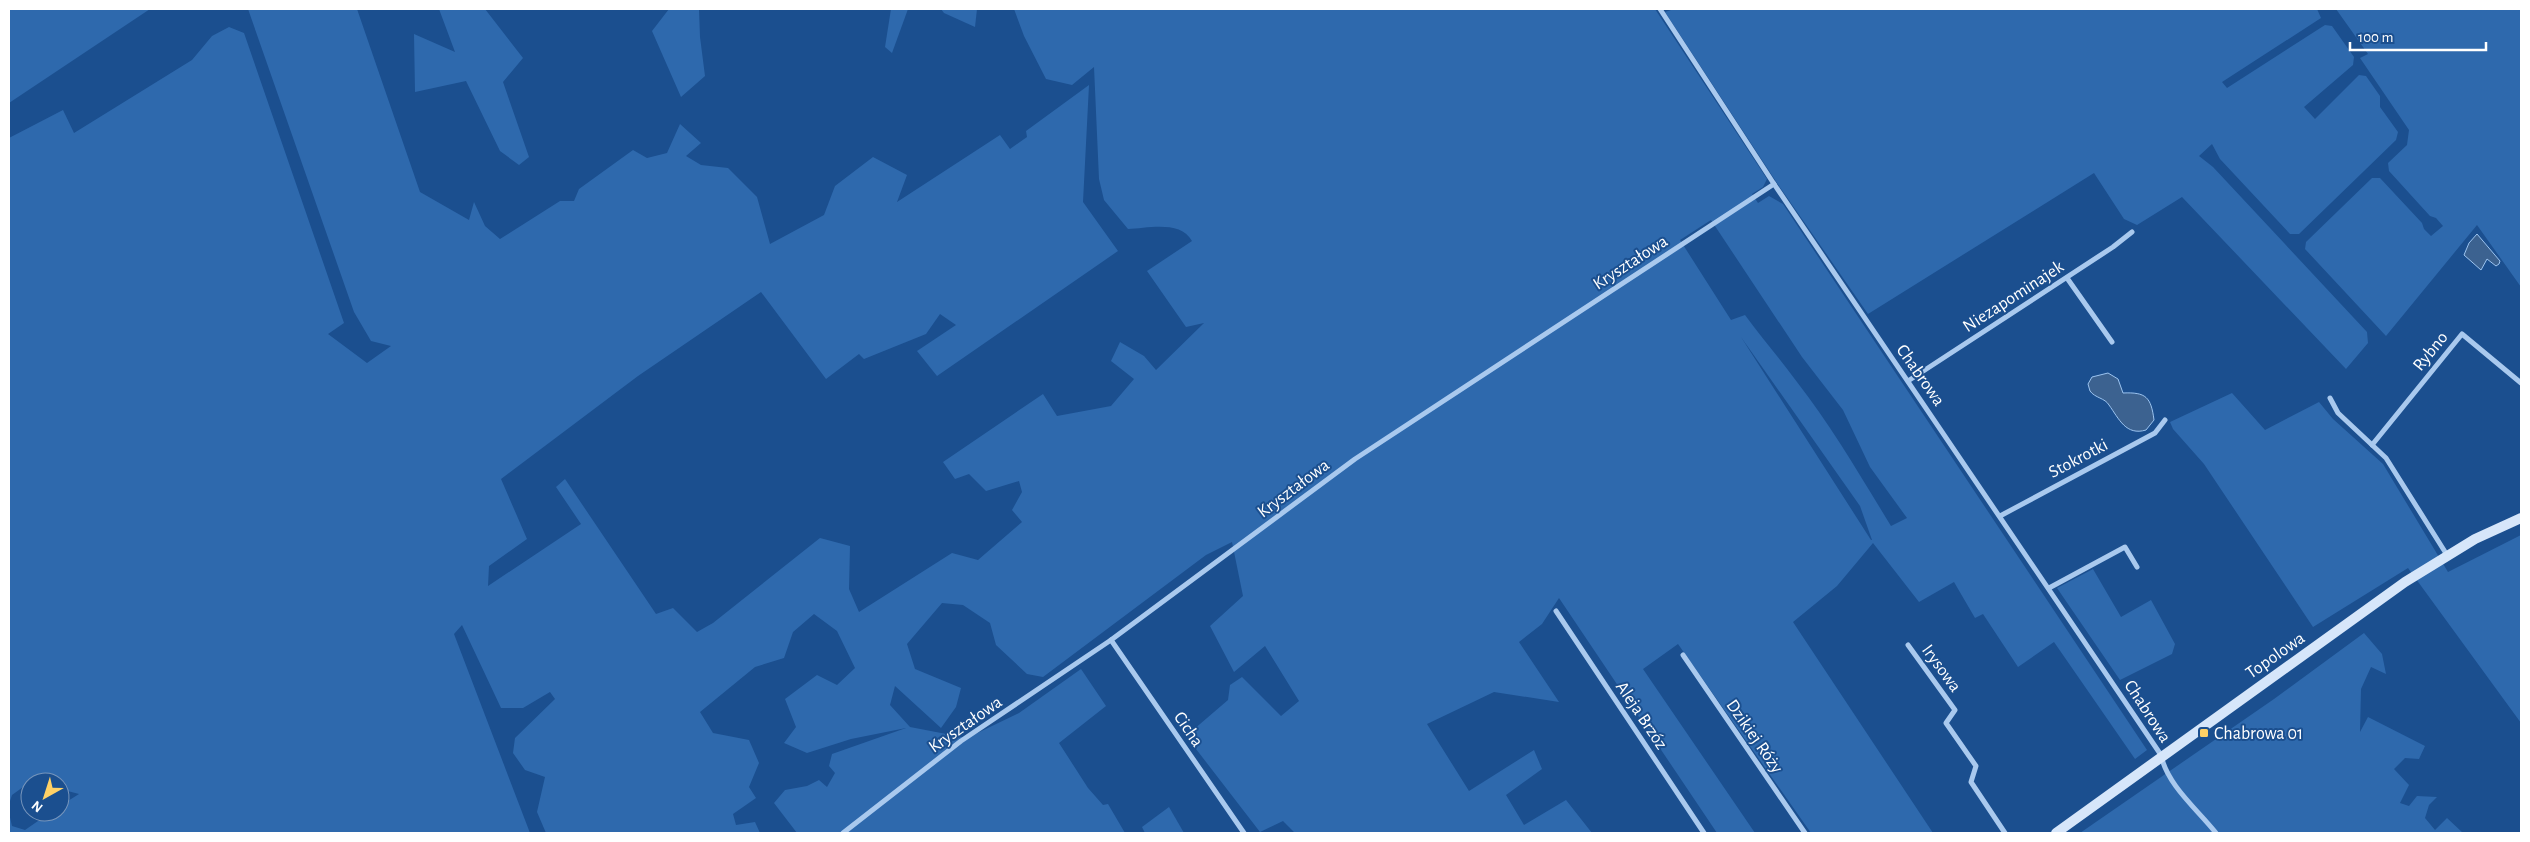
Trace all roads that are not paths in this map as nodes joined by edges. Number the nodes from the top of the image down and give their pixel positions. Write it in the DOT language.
graph roads {
  1 [pos="1660,9"];
  2 [pos="1774,184"];
  3 [pos="2132,232"];
  4 [pos="2067,278"];
  5 [pos="2112,342"];
  6 [pos="1908,381"];
  7 [pos="2521,383"];
  8 [pos="2330,398"];
  9 [pos="2164,420"];
  10 [pos="2372,445"];
  11 [pos="2000,516"];
  12 [pos="2521,518"];
  13 [pos="2447,555"];
  14 [pos="2137,567"];
  15 [pos="2049,588"];
  16 [pos="1556,611"];
  17 [pos="1111,640"];
  18 [pos="1908,644"];
  19 [pos="1683,655"];
  20 [pos="2162,755"];
  21 [pos="842,833"];
  22 [pos="1244,833"];
  23 [pos="1704,833"];
  24 [pos="1805,833"];
  25 [pos="2005,833"];
  26 [pos="2056,833"];
  27 [pos="2216,833"];
  1 -- 2 [label="street, Chabrowa"];
  2 -- 6 [label="street, Chabrowa"];
  2 -- 17 [label="street, Kryształowa"];
  3 -- 4 [label="street, Niezapominajek"];
  4 -- 5 [label="street"];
  4 -- 6 [label="street, Niezapominajek"];
  6 -- 11 [label="street, Chabrowa"];
  7 -- 10 [label="street, Rybno"];
  8 -- 10 [label="street"];
  9 -- 11 [label="street, Stokrotki"];
  10 -- 13 [label="street"];
  11 -- 15 [label="street, Chabrowa"];
  12 -- 13 [label="street, Topolowa"];
  13 -- 20 [label="street, Topolowa"];
  14 -- 15 [label="street"];
  15 -- 20 [label="street, Chabrowa"];
  16 -- 23 [label="street, Aleja Brzóz"];
  17 -- 21 [label="street, Kryształowa"];
  17 -- 22 [label="street, Cicha"];
  18 -- 25 [label="street, Irysowa"];
  19 -- 24 [label="street, Dzikiej Róży"];
  20 -- 26 [label="street, Topolowa"];
  20 -- 27 [label="street, Chabrowa"];
}
